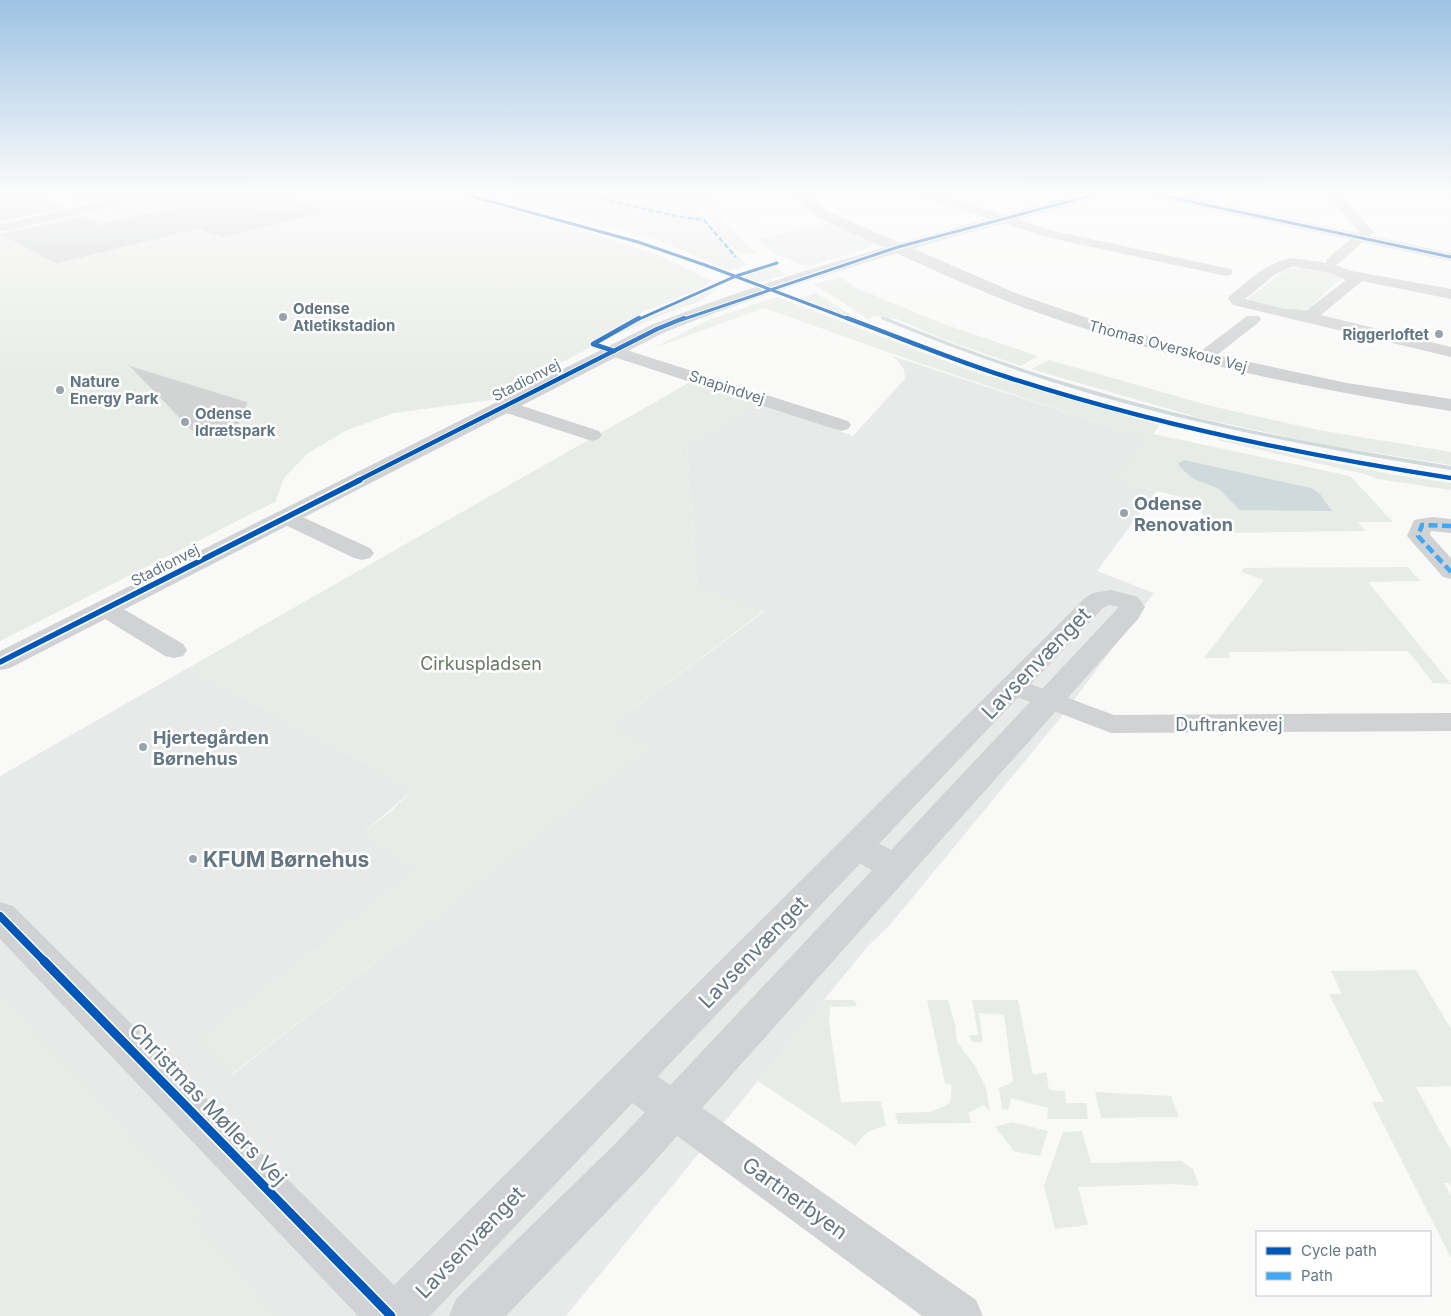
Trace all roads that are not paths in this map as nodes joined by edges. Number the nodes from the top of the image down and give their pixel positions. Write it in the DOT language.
graph roads {
  1 [pos="868,256"];
  2 [pos="919,256"];
  3 [pos="1154,256"];
  4 [pos="1350,256"];
  5 [pos="1343,269"];
  6 [pos="1246,275"];
  7 [pos="1451,294"];
  8 [pos="1250,312"];
  9 [pos="1292,315"];
  10 [pos="614,350"];
  11 [pos="1451,352"];
  12 [pos="1203,358"];
  13 [pos="1451,404"];
  14 [pos="504,406"];
  15 [pos="841,425"];
  16 [pos="592,435"];
  17 [pos="287,517"];
  18 [pos="1451,526"];
  19 [pos="362,553"];
  20 [pos="1451,572"];
  21 [pos="106,609"];
  22 [pos="174,650"];
  23 [pos="0,662"];
  24 [pos="1014,686"];
  25 [pos="1049,700"];
  26 [pos="1451,722"];
  27 [pos="856,847"];
  28 [pos="896,868"];
  29 [pos="0,916"];
  30 [pos="630,1079"];
  31 [pos="673,1110"];
  32 [pos="391,1316"];
  33 [pos="397,1316"];
  34 [pos="473,1316"];
  35 [pos="960,1316"];
  1 -- 10 [label="street, Stadionvej"];
  2 -- 12 [label="street, Thomas Overskous Vej"];
  3 -- 6 [label="street"];
  4 -- 5 [label="street"];
  5 -- 6 [label="street"];
  5 -- 7 [label="street"];
  5 -- 9 [label="street"];
  6 -- 8 [label="street"];
  8 -- 9 [label="street"];
  8 -- 12 [label="street"];
  9 -- 11 [label="street"];
  10 -- 14 [label="street, Stadionvej"];
  10 -- 15 [label="street, Snapindvej"];
  12 -- 13 [label="street, Thomas Overskous Vej"];
  14 -- 16 [label="street, Stadionvej"];
  14 -- 17 [label="street, Stadionvej"];
  17 -- 19 [label="street"];
  17 -- 21 [label="street, Stadionvej"];
  18 -- 20 [label="street"];
  21 -- 22 [label="street"];
  21 -- 23 [label="street, Stadionvej"];
  24 -- 25 [label="street, Duftrankevej"];
  24 -- 25 [label="street, Lavsenvænget"];
  24 -- 27 [label="street, Lavsenvænget"];
  25 -- 26 [label="street, Duftrankevej"];
  25 -- 28 [label="street, Lavsenvænget"];
  27 -- 28 [label="street"];
  27 -- 30 [label="street, Lavsenvænget"];
  28 -- 31 [label="street, Lavsenvænget"];
  29 -- 32 [label="street, Christmas Møllers Vej"];
  30 -- 31 [label="street, Gartnerbyen"];
  30 -- 33 [label="street, Lavsenvænget"];
  31 -- 34 [label="street, Lavsenvænget"];
  31 -- 35 [label="street, Gartnerbyen"];
}
